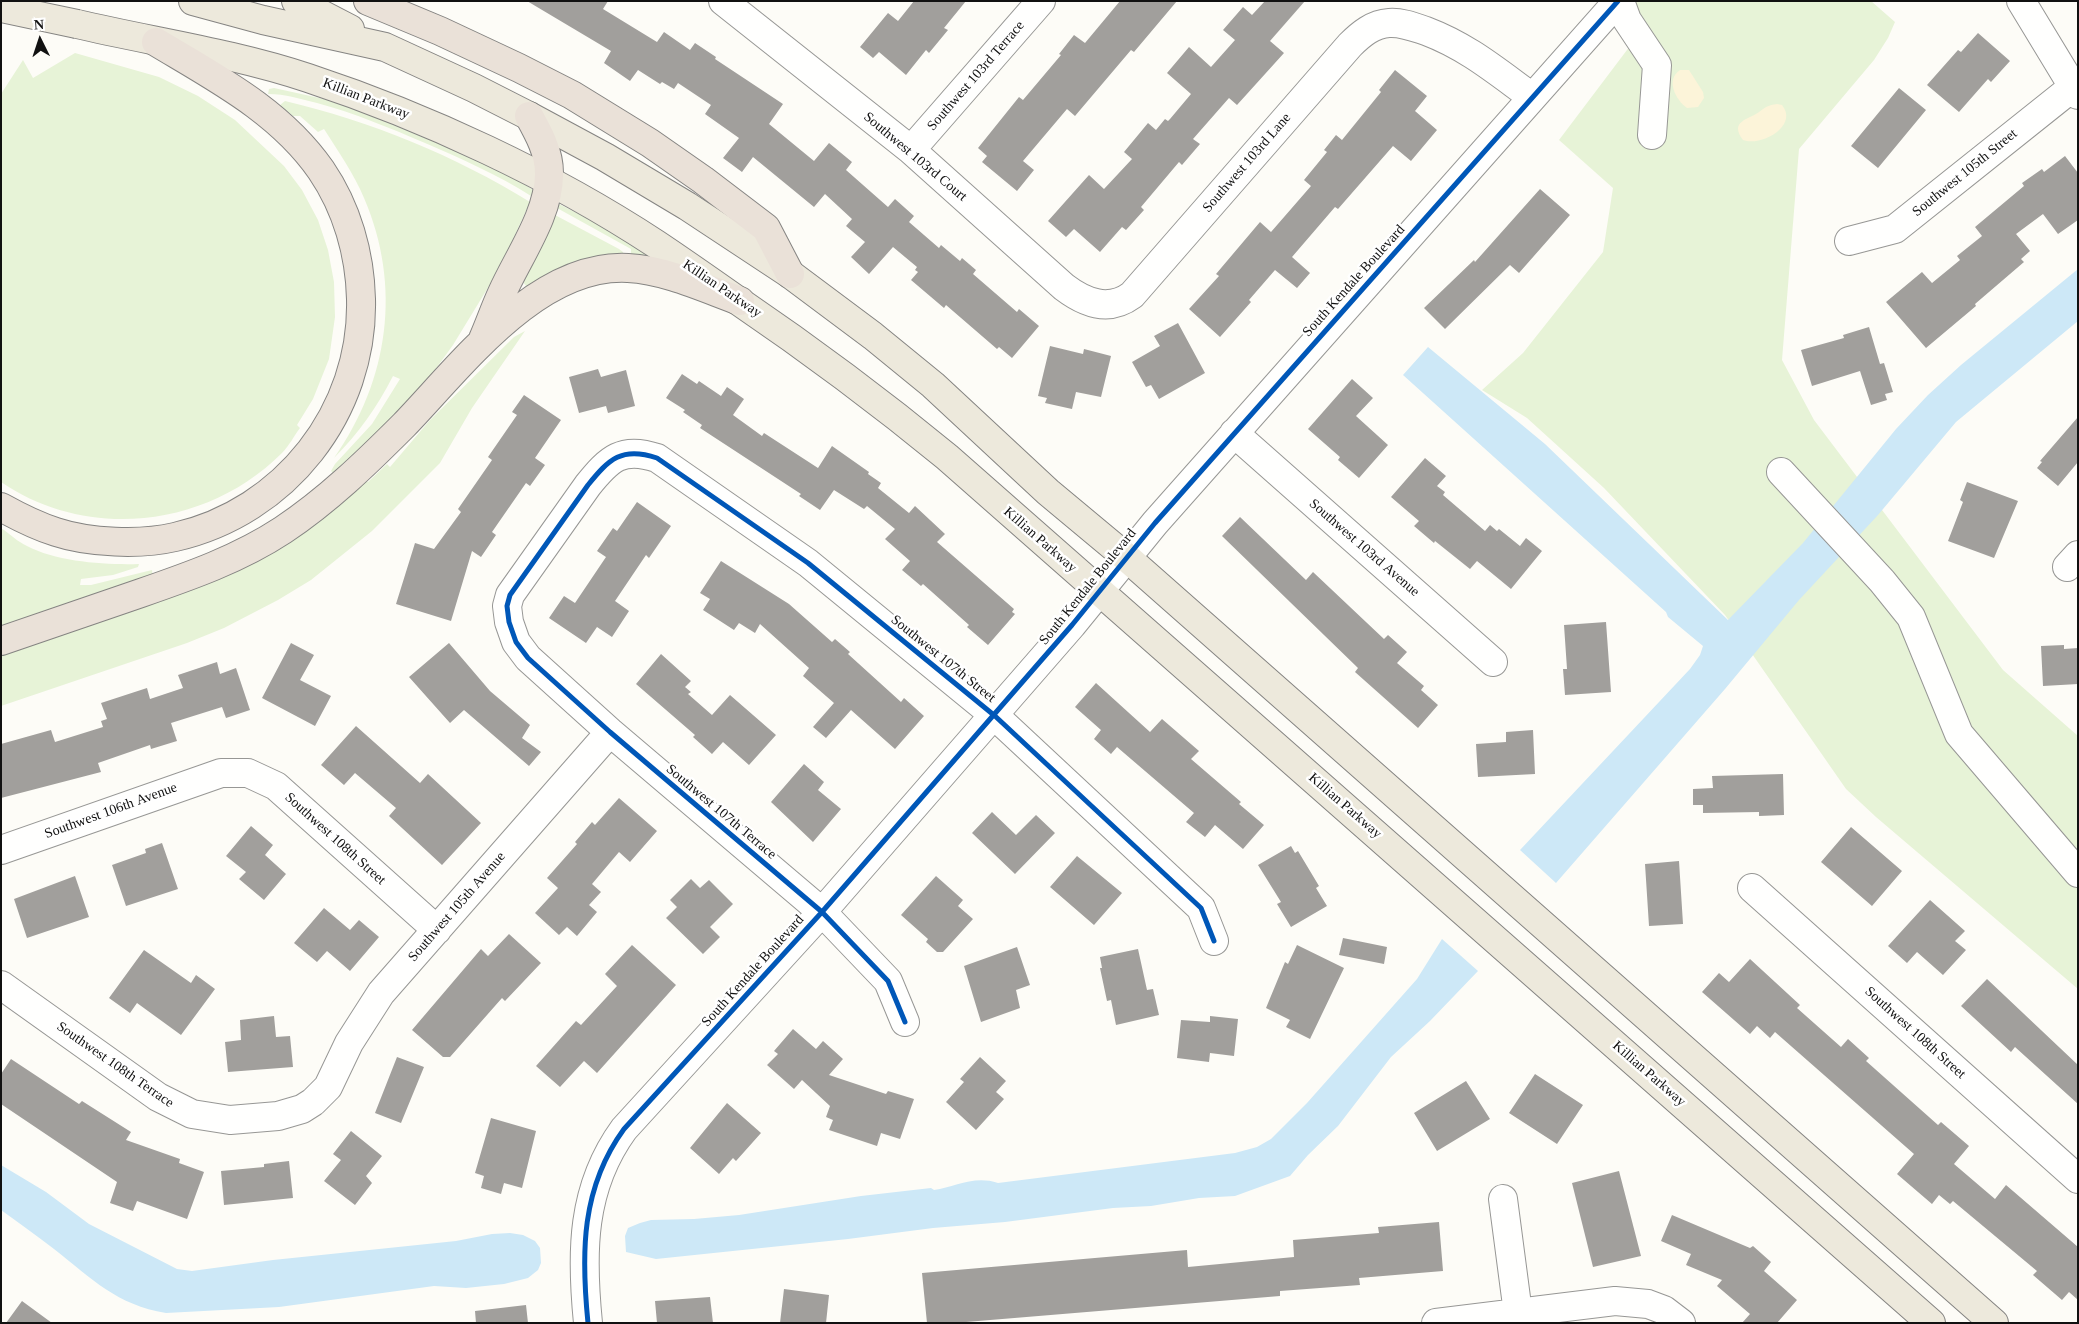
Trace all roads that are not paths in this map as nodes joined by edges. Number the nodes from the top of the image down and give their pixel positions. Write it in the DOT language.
graph roads {
  1 [pos="11,1"];
  2 [pos="193,1"];
  3 [pos="296,1"];
  4 [pos="368,1"];
  5 [pos="723,1"];
  6 [pos="1041,1"];
  7 [pos="1619,1"];
  8 [pos="2021,1"];
  9 [pos="1,8"];
  10 [pos="1,14"];
  11 [pos="156,42"];
  12 [pos="385,47"];
  13 [pos="2075,91"];
  14 [pos="1532,97"];
  15 [pos="529,116"];
  16 [pos="1652,135"];
  17 [pos="911,150"];
  18 [pos="549,182"];
  19 [pos="1849,241"];
  20 [pos="790,274"];
  21 [pos="740,302"];
  22 [pos="1110,305"];
  23 [pos="483,340"];
  24 [pos="1234,433"];
  25 [pos="1780,472"];
  26 [pos="1,507"];
  27 [pos="1126,557"];
  28 [pos="1099,592"];
  29 [pos="510,628"];
  30 [pos="1,641"];
  31 [pos="1493,662"];
  32 [pos="995,716"];
  33 [pos="610,732"];
  34 [pos="221,773"];
  35 [pos="1,850"];
  36 [pos="2078,873"];
  37 [pos="1752,888"];
  38 [pos="822,912"];
  39 [pos="437,930"];
  40 [pos="1214,941"];
  41 [pos="1,985"];
  42 [pos="905,1022"];
  43 [pos="321,1094"];
  44 [pos="2078,1179"];
  45 [pos="1503,1199"];
  46 [pos="1518,1313"];
  47 [pos="588,1323"];
  48 [pos="1436,1323"];
  49 [pos="1681,1323"];
  50 [pos="1931,1323"];
  51 [pos="1994,1323"];
  1 -- 10 [label="highway"];
  2 -- 12 [label="main road"];
  3 -- 12 [label="main road"];
  4 -- 20 [label="highway"];
  5 -- 17 [label="street, Southwest 103rd Court"];
  6 -- 17 [label="street, Southwest 103rd Terrace"];
  7 -- 14 [label="street, South Kendale Boulevard"];
  7 -- 16 [label="street"];
  8 -- 13 [label="street"];
  9 -- 11 [label="main road, Killian Parkway, bridge"];
  11 -- 18 [label="main road, Killian Parkway"];
  11 -- 26 [label="highway"];
  12 -- 15 [label="main road"];
  13 -- 19 [label="street, Southwest 105th Street"];
  14 -- 22 [label="street, Southwest 103rd Lane"];
  14 -- 24 [label="street, South Kendale Boulevard"];
  15 -- 18 [label="highway"];
  15 -- 20 [label="main road"];
  17 -- 22 [label="street, Southwest 103rd Court"];
  18 -- 21 [label="main road, Killian Parkway"];
  18 -- 23 [label="highway"];
  20 -- 27 [label="main road"];
  21 -- 23 [label="highway"];
  21 -- 28 [label="main road, Killian Parkway"];
  23 -- 30 [label="highway"];
  24 -- 27 [label="street, South Kendale Boulevard"];
  24 -- 31 [label="street, Southwest 103rd Avenue"];
  25 -- 36 [label="street"];
  27 -- 28 [label="street, South Kendale Boulevard"];
  27 -- 51 [label="main road"];
  28 -- 32 [label="street, South Kendale Boulevard"];
  28 -- 50 [label="main road, Killian Parkway"];
  29 -- 32 [label="street, Southwest 107th Street"];
  29 -- 33 [label="street, Southwest 107th Terrace"];
  32 -- 38 [label="street, South Kendale Boulevard"];
  32 -- 40 [label="street, Southwest 107th Street"];
  33 -- 38 [label="street, Southwest 107th Terrace"];
  33 -- 39 [label="street, Southwest 105th Avenue"];
  34 -- 35 [label="street, Southwest 106th Avenue"];
  34 -- 39 [label="street, Southwest 108th Street"];
  37 -- 44 [label="street, Southwest 108th Street"];
  38 -- 42 [label="street, Southwest 107th Terrace"];
  38 -- 47 [label="street, South Kendale Boulevard"];
  39 -- 43 [label="street, Southwest 105th Avenue"];
  41 -- 43 [label="street, Southwest 108th Terrace"];
  45 -- 46 [label="street"];
  46 -- 48 [label="street"];
  46 -- 49 [label="street"];
}
